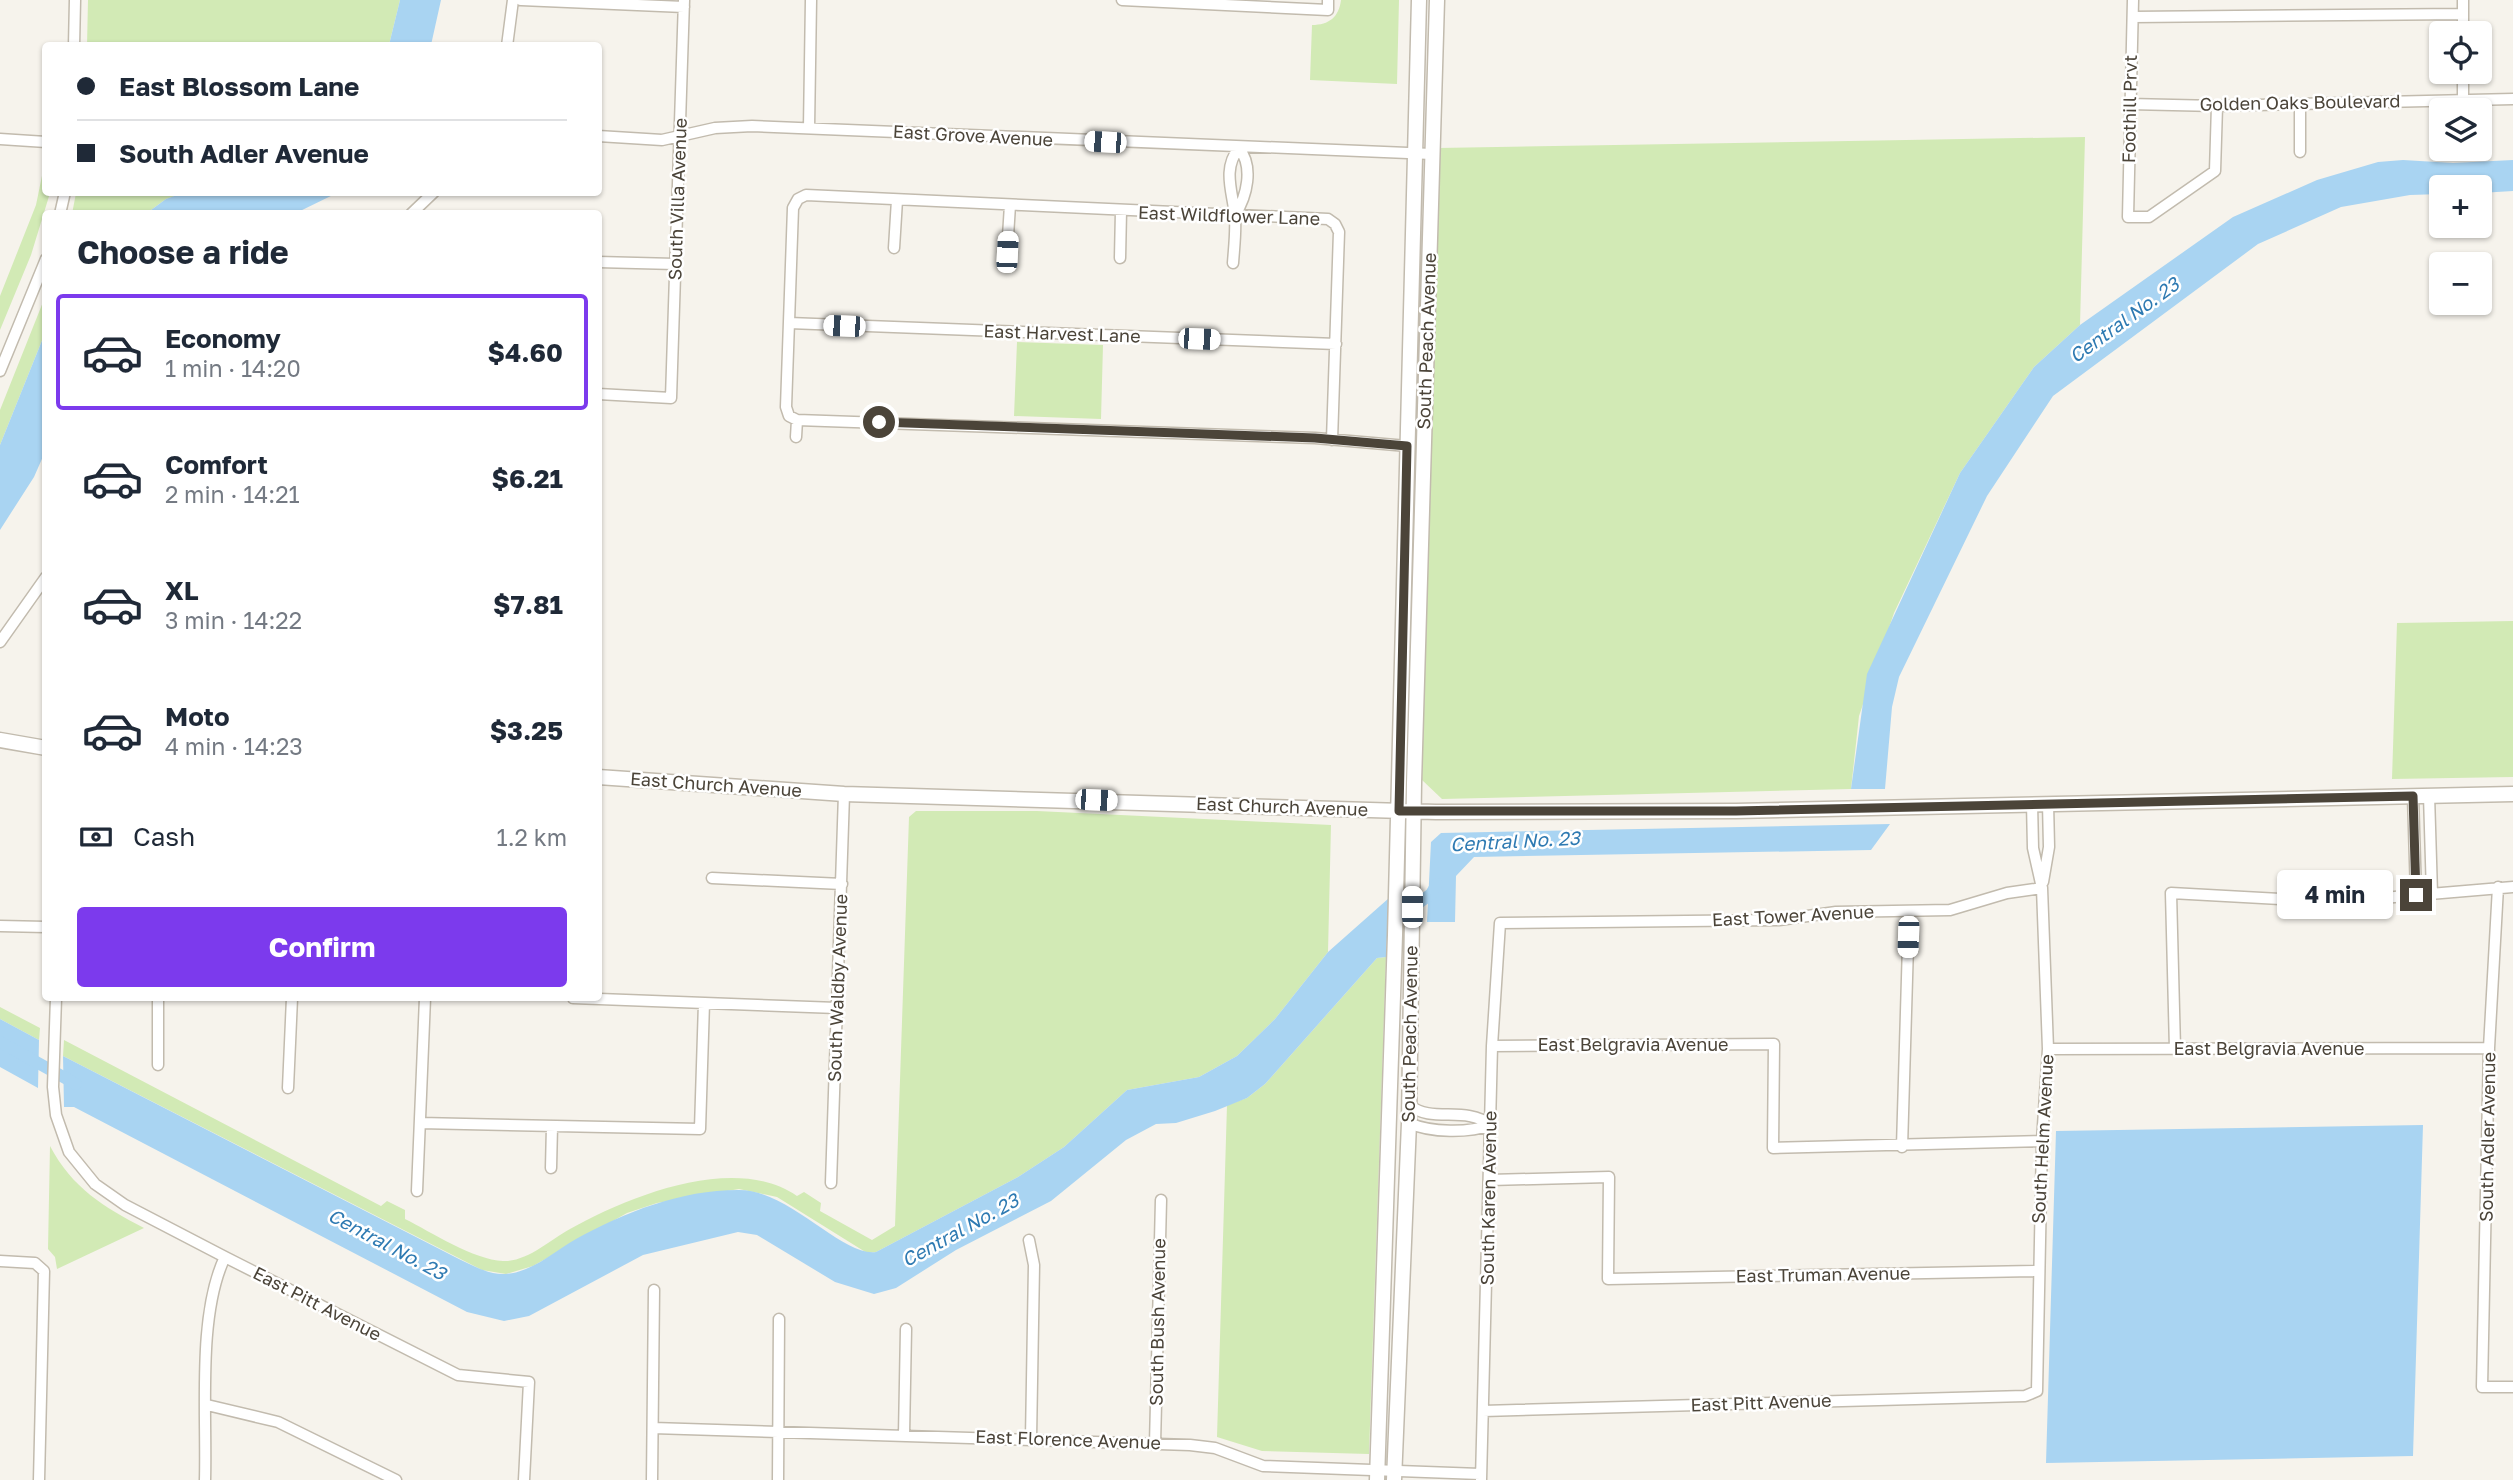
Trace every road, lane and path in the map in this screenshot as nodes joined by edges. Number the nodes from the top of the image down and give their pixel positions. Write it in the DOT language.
graph roads {
  1 [pos="75,0"];
  2 [pos="513,0"];
  3 [pos="521,0"];
  4 [pos="811,0"];
  5 [pos="1122,0"];
  6 [pos="1419,0"];
  7 [pos="1437,0"];
  8 [pos="2133,0"];
  9 [pos="2463,0"];
  10 [pos="684,3"];
  11 [pos="1328,5"];
  12 [pos="2463,14"];
  13 [pos="2133,17"];
  14 [pos="2463,21"];
  15 [pos="74,42"];
  16 [pos="508,42"];
  17 [pos="2463,84"];
  18 [pos="2463,98"];
  19 [pos="2429,99"];
  20 [pos="2492,99"];
  21 [pos="2513,99"];
  22 [pos="2129,104"];
  23 [pos="2301,104"];
  24 [pos="2217,106"];
  25 [pos="809,128"];
  26 [pos="681,135"];
  27 [pos="602,136"];
  28 [pos="0,139"];
  29 [pos="42,142"];
  30 [pos="1239,148"];
  31 [pos="2300,152"];
  32 [pos="1415,154"];
  33 [pos="1432,154"];
  34 [pos="1231,176"];
  35 [pos="1246,177"];
  36 [pos="429,196"];
  37 [pos="897,200"];
  38 [pos="1010,205"];
  39 [pos="415,210"];
  40 [pos="1121,211"];
  41 [pos="1236,215"];
  42 [pos="894,248"];
  43 [pos="1007,252"];
  44 [pos="1120,258"];
  45 [pos="602,262"];
  46 [pos="1233,263"];
  47 [pos="675,264"];
  48 [pos="42,269"];
  49 [pos="789,323"];
  50 [pos="1336,344"];
  51 [pos="0,371"];
  52 [pos="602,394"];
  53 [pos="793,418"];
  54 [pos="796,437"];
  55 [pos="1332,440"];
  56 [pos="1407,446"];
  57 [pos="1405,510"];
  58 [pos="42,583"];
  59 [pos="1418,639"];
  60 [pos="0,642"];
  61 [pos="0,740"];
  62 [pos="42,747"];
  63 [pos="602,777"];
  64 [pos="844,794"];
  65 [pos="2513,794"];
  66 [pos="2413,796"];
  67 [pos="2429,796"];
  68 [pos="2032,803"];
  69 [pos="2048,803"];
  70 [pos="1406,811"];
  71 [pos="712,878"];
  72 [pos="842,884"];
  73 [pos="2498,887"];
  74 [pos="2513,887"];
  75 [pos="2042,888"];
  76 [pos="2432,894"];
  77 [pos="2416,895"];
  78 [pos="1909,911"];
  79 [pos="1500,923"];
  80 [pos="0,926"];
  81 [pos="42,927"];
  82 [pos="602,999"];
  83 [pos="57,1001"];
  84 [pos="158,1001"];
  85 [pos="292,1001"];
  86 [pos="425,1001"];
  87 [pos="704,1003"];
  88 [pos="1393,1007"];
  89 [pos="837,1008"];
  90 [pos="1492,1046"];
  91 [pos="2489,1048"];
  92 [pos="2048,1049"];
  93 [pos="2175,1049"];
  94 [pos="158,1065"];
  95 [pos="288,1088"];
  96 [pos="1409,1105"];
  97 [pos="420,1123"];
  98 [pos="1409,1123"];
  99 [pos="1491,1125"];
  100 [pos="552,1126"];
  101 [pos="2042,1140"];
  102 [pos="1902,1147"];
  103 [pos="551,1168"];
  104 [pos="1490,1180"];
  105 [pos="831,1183"];
  106 [pos="417,1191"];
  107 [pos="1161,1200"];
  108 [pos="1029,1240"];
  109 [pos="225,1257"];
  110 [pos="0,1261"];
  111 [pos="2038,1271"];
  112 [pos="654,1290"];
  113 [pos="779,1319"];
  114 [pos="906,1329"];
  115 [pos="2513,1387"];
  116 [pos="2037,1391"];
  117 [pos="207,1405"];
  118 [pos="1483,1411"];
  119 [pos="653,1428"];
  120 [pos="779,1431"];
  121 [pos="904,1435"];
  122 [pos="1031,1439"];
  123 [pos="1155,1444"];
  124 [pos="1291,1467"];
  125 [pos="1377,1476"];
  126 [pos="1394,1476"];
  127 [pos="1480,1477"];
  128 [pos="39,1480"];
  129 [pos="205,1480"];
  130 [pos="396,1480"];
  131 [pos="524,1480"];
  132 [pos="652,1480"];
  133 [pos="778,1480"];
  134 [pos="1291,1480"];
  1 -- 15 [label="street"];
  2 -- 16 [label="street"];
  3 -- 10 [label="street"];
  4 -- 25 [label="street"];
  5 -- 11 [label="street"];
  6 -- 32 [label="street, South Peach Avenue"];
  7 -- 33 [label="street, South Peach Avenue"];
  8 -- 13 [label="street, Foothill Prvt"];
  9 -- 12 [label="street"];
  10 -- 26 [label="street, South Villa Avenue"];
  12 -- 13 [label="street"];
  12 -- 14 [label="street"];
  13 -- 22 [label="street, Foothill Prvt"];
  17 -- 18 [label="street"];
  19 -- 23 [label="street, Golden Oaks Boulevard"];
  20 -- 21 [label="street, Golden Oaks Boulevard"];
  22 -- 24 [label="street, Golden Oaks Boulevard"];
  22 -- 24 [label="street, Foothill Prvt"];
  23 -- 24 [label="street, Golden Oaks Boulevard"];
  23 -- 31 [label="street"];
  25 -- 26 [label="street, East Grove Avenue"];
  25 -- 30 [label="street, East Grove Avenue"];
  26 -- 27 [label="street, East Grove Avenue"];
  26 -- 47 [label="street, South Villa Avenue"];
  28 -- 29 [label="street"];
  30 -- 32 [label="street, East Grove Avenue"];
  30 -- 34 [label="street"];
  30 -- 35 [label="street"];
  32 -- 33 [label="street, East Grove Avenue"];
  32 -- 56 [label="street, South Peach Avenue"];
  33 -- 59 [label="street, South Peach Avenue"];
  34 -- 35 [label="street"];
  34 -- 41 [label="street"];
  35 -- 41 [label="street"];
  36 -- 39 [label="street"];
  37 -- 38 [label="street, East Wildflower Lane"];
  37 -- 42 [label="street"];
  37 -- 49 [label="street, East Wildflower Lane"];
  38 -- 40 [label="street, East Wildflower Lane"];
  38 -- 43 [label="street"];
  40 -- 41 [label="street, East Wildflower Lane"];
  40 -- 44 [label="street, East Wildflower Lane"];
  41 -- 46 [label="street"];
  41 -- 50 [label="street, East Wildflower Lane"];
  45 -- 47 [label="street"];
  47 -- 52 [label="street, South Villa Avenue"];
  48 -- 51 [label="street"];
  49 -- 50 [label="street, East Harvest Lane"];
  49 -- 53 [label="street"];
  50 -- 55 [label="street"];
  53 -- 54 [label="street"];
  53 -- 55 [label="street"];
  55 -- 56 [label="street"];
  56 -- 57 [label="street, South Peach Avenue"];
  57 -- 59 [label="street"];
  57 -- 70 [label="street, South Peach Avenue"];
  58 -- 60 [label="street"];
  59 -- 70 [label="street, South Peach Avenue"];
  61 -- 62 [label="street"];
  63 -- 64 [label="street, East Church Avenue"];
  64 -- 70 [label="street, East Church Avenue"];
  64 -- 72 [label="street, South Waldby Avenue"];
  65 -- 67 [label="street, East Church Avenue"];
  66 -- 67 [label="street, East Church Avenue"];
  66 -- 69 [label="street, East Church Avenue"];
  66 -- 77 [label="street"];
  67 -- 76 [label="street"];
  68 -- 69 [label="street, East Church Avenue"];
  68 -- 70 [label="street, East Church Avenue"];
  68 -- 75 [label="street, South Helm Avenue"];
  69 -- 75 [label="street, South Helm Avenue"];
  70 -- 88 [label="street, South Peach Avenue"];
  70 -- 96 [label="street, South Peach Avenue"];
  71 -- 72 [label="street"];
  72 -- 89 [label="street, South Waldby Avenue"];
  73 -- 74 [label="street"];
  73 -- 76 [label="street"];
  73 -- 91 [label="street, South Adler Avenue"];
  75 -- 78 [label="street, East Tower Avenue"];
  75 -- 92 [label="street, South Helm Avenue"];
  76 -- 77 [label="street"];
  77 -- 93 [label="street"];
  78 -- 79 [label="street, East Tower Avenue"];
  78 -- 102 [label="street"];
  79 -- 90 [label="street, South Karen Avenue"];
  80 -- 81 [label="street"];
  82 -- 87 [label="street"];
  83 -- 109 [label="street, East Pitt Avenue"];
  84 -- 94 [label="street"];
  85 -- 95 [label="street"];
  86 -- 97 [label="street"];
  87 -- 89 [label="street"];
  87 -- 100 [label="street"];
  88 -- 98 [label="street"];
  88 -- 125 [label="street, South Peach Avenue"];
  89 -- 105 [label="street, South Waldby Avenue"];
  90 -- 99 [label="street, South Karen Avenue"];
  90 -- 102 [label="street, East Belgravia Avenue"];
  91 -- 93 [label="street, East Belgravia Avenue"];
  91 -- 115 [label="street, South Adler Avenue"];
  92 -- 93 [label="street, East Belgravia Avenue"];
  92 -- 101 [label="street, South Helm Avenue"];
  96 -- 98 [label="street, South Peach Avenue"];
  96 -- 99 [label="street"];
  97 -- 100 [label="street"];
  97 -- 106 [label="street"];
  98 -- 99 [label="street"];
  98 -- 126 [label="street, South Peach Avenue"];
  99 -- 104 [label="street, South Karen Avenue"];
  100 -- 103 [label="street"];
  101 -- 102 [label="street"];
  101 -- 111 [label="street, South Helm Avenue"];
  104 -- 111 [label="street, East Truman Avenue"];
  104 -- 118 [label="street, South Karen Avenue"];
  107 -- 123 [label="street, South Bush Avenue"];
  108 -- 122 [label="street"];
  109 -- 117 [label="street"];
  109 -- 131 [label="street, East Pitt Avenue"];
  110 -- 128 [label="street"];
  111 -- 116 [label="street, South Helm Avenue"];
  112 -- 119 [label="street"];
  113 -- 120 [label="street"];
  114 -- 121 [label="street"];
  116 -- 118 [label="street, East Pitt Avenue"];
  117 -- 129 [label="street"];
  117 -- 130 [label="street"];
  118 -- 127 [label="street, South Karen Avenue"];
  119 -- 120 [label="street, East Florence Avenue"];
  119 -- 132 [label="street"];
  120 -- 121 [label="street, East Florence Avenue"];
  120 -- 133 [label="street"];
  121 -- 122 [label="street, East Florence Avenue"];
  122 -- 123 [label="street, East Florence Avenue"];
  123 -- 124 [label="street, East Florence Avenue"];
  124 -- 125 [label="street, East Florence Avenue"];
  124 -- 134 [label="street"];
  125 -- 126 [label="street, East Florence Avenue"];
  126 -- 127 [label="street, East Florence Avenue"];
}
